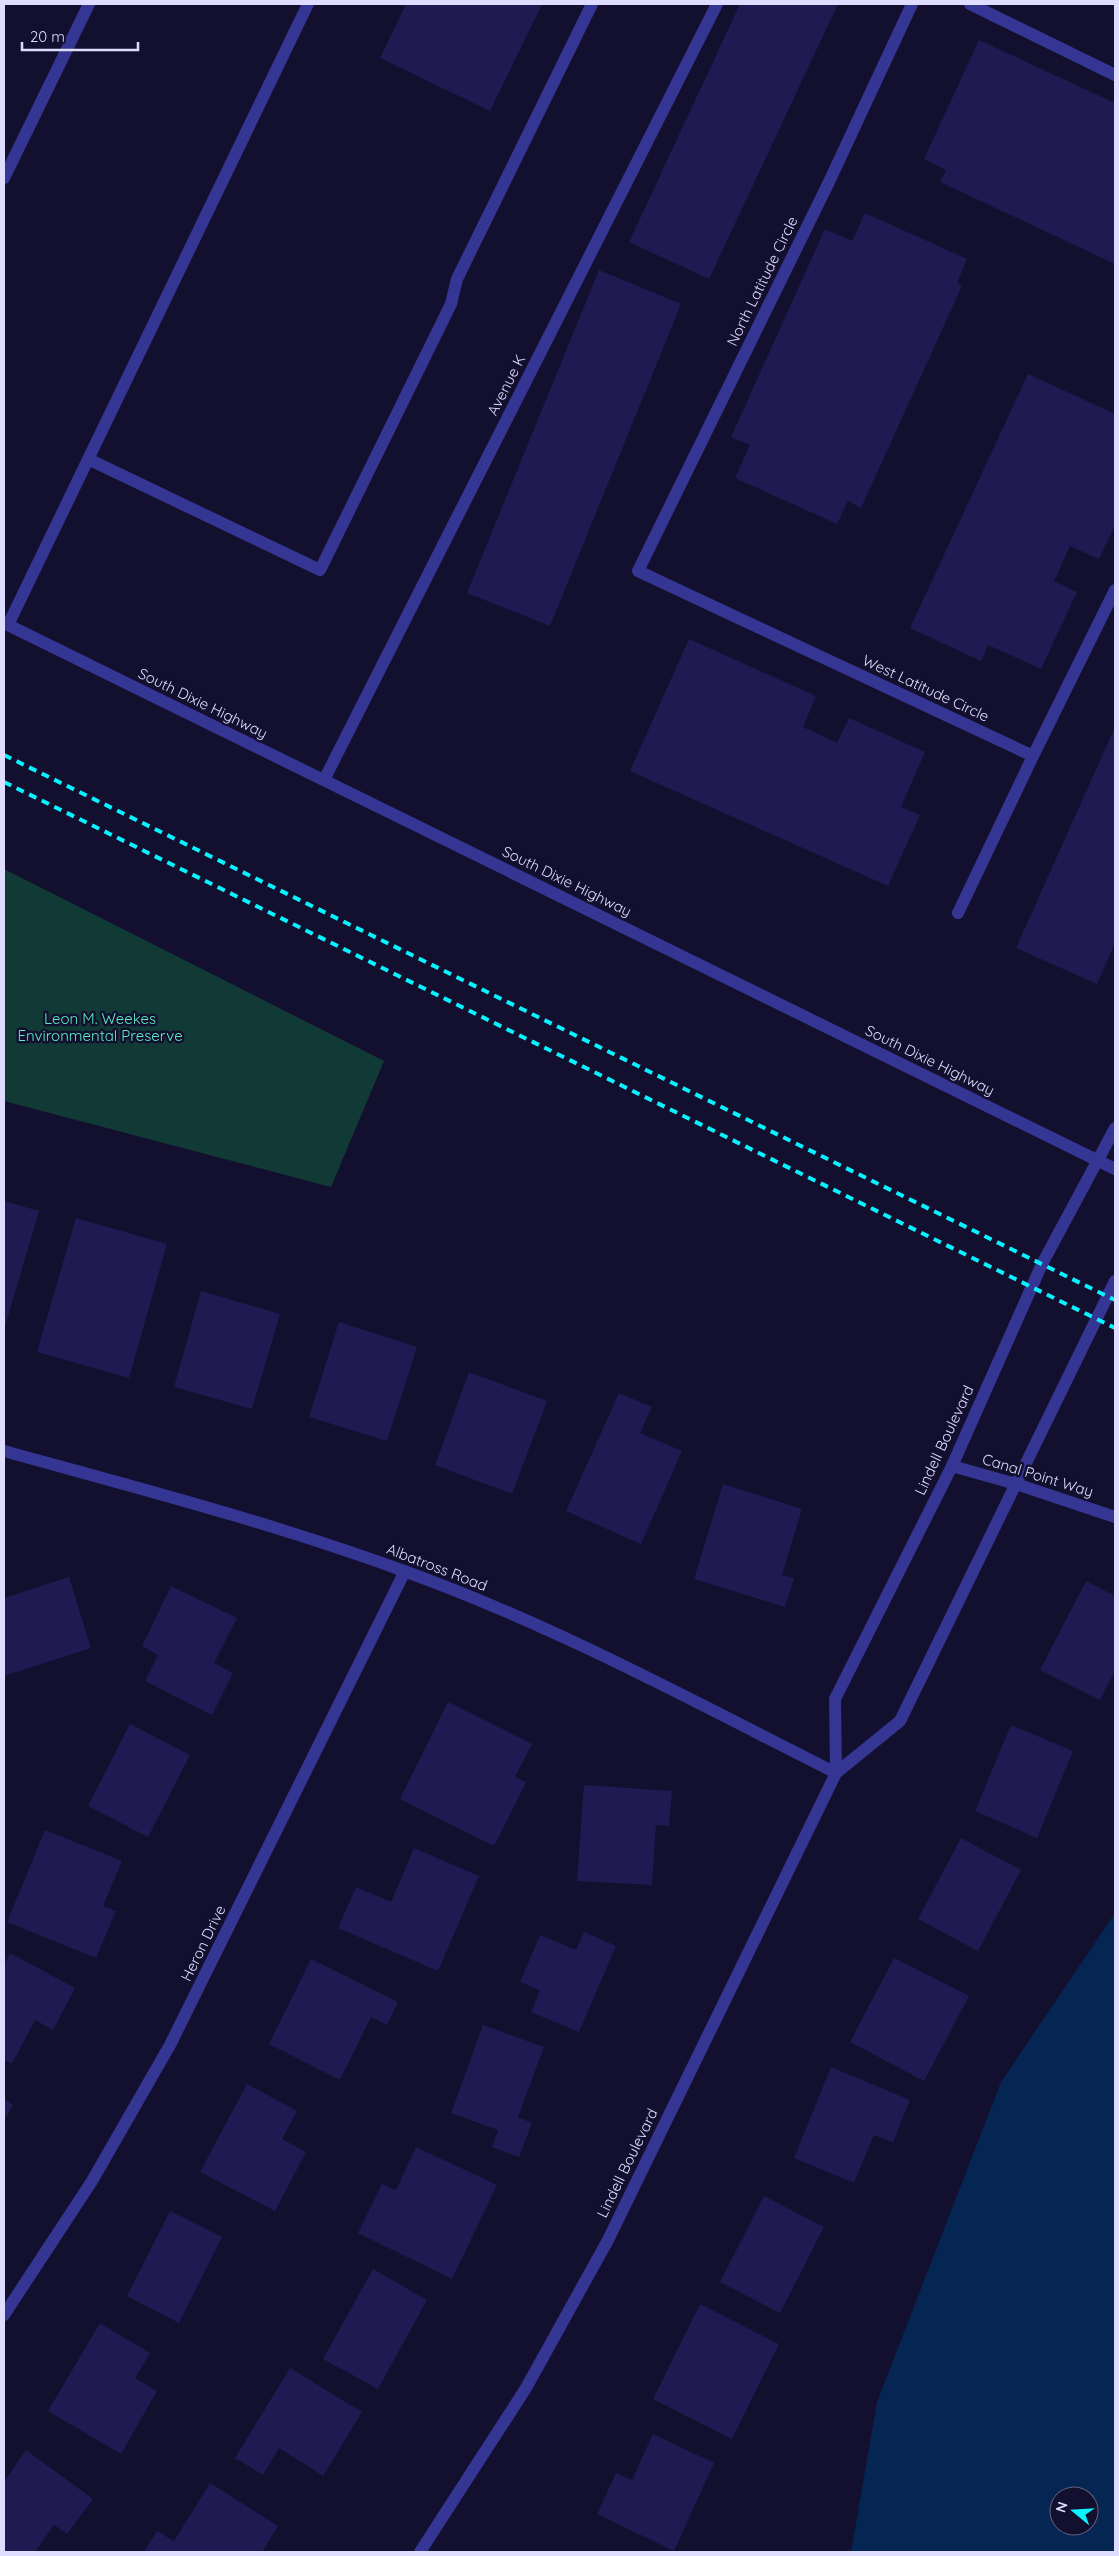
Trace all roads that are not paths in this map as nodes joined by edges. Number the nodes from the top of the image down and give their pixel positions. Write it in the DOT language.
graph roads {
  1 [pos="89,4"];
  2 [pos="308,4"];
  3 [pos="592,4"];
  4 [pos="717,4"];
  5 [pos="912,4"];
  6 [pos="970,4"];
  7 [pos="1115,75"];
  8 [pos="4,178"];
  9 [pos="88,459"];
  10 [pos="638,571"];
  11 [pos="1115,590"];
  12 [pos="6,624"];
  13 [pos="1033,756"];
  14 [pos="324,780"];
  15 [pos="958,913"];
  16 [pos="1115,1128"];
  17 [pos="1099,1161"];
  18 [pos="1115,1169"];
  19 [pos="1115,1281"];
  20 [pos="4,1450"];
  21 [pos="952,1466"];
  22 [pos="1016,1484"];
  23 [pos="1115,1517"];
  24 [pos="405,1571"];
  25 [pos="836,1773"];
  26 [pos="4,2315"];
  27 [pos="420,2552"];
  1 -- 8 [label="street"];
  2 -- 9 [label="street"];
  3 -- 9 [label="street"];
  4 -- 14 [label="street, Avenue K"];
  5 -- 10 [label="street, North Latitude Circle"];
  6 -- 7 [label="street"];
  9 -- 12 [label="street"];
  10 -- 13 [label="street, West Latitude Circle"];
  11 -- 13 [label="street"];
  12 -- 14 [label="street, South Dixie Highway"];
  13 -- 15 [label="street"];
  14 -- 17 [label="street, South Dixie Highway"];
  16 -- 17 [label="street, Lindell Boulevard"];
  17 -- 18 [label="street, South Dixie Highway"];
  17 -- 21 [label="street, Lindell Boulevard"];
  19 -- 22 [label="street, Lindell Boulevard"];
  20 -- 24 [label="street, Albatross Road"];
  21 -- 22 [label="street, Canal Point Way"];
  21 -- 25 [label="street, Lindell Boulevard"];
  22 -- 23 [label="street, Canal Point Way"];
  22 -- 25 [label="street, Lindell Boulevard"];
  24 -- 25 [label="street, Albatross Road"];
  24 -- 26 [label="street, Heron Drive"];
  25 -- 27 [label="street, Lindell Boulevard"];
}
